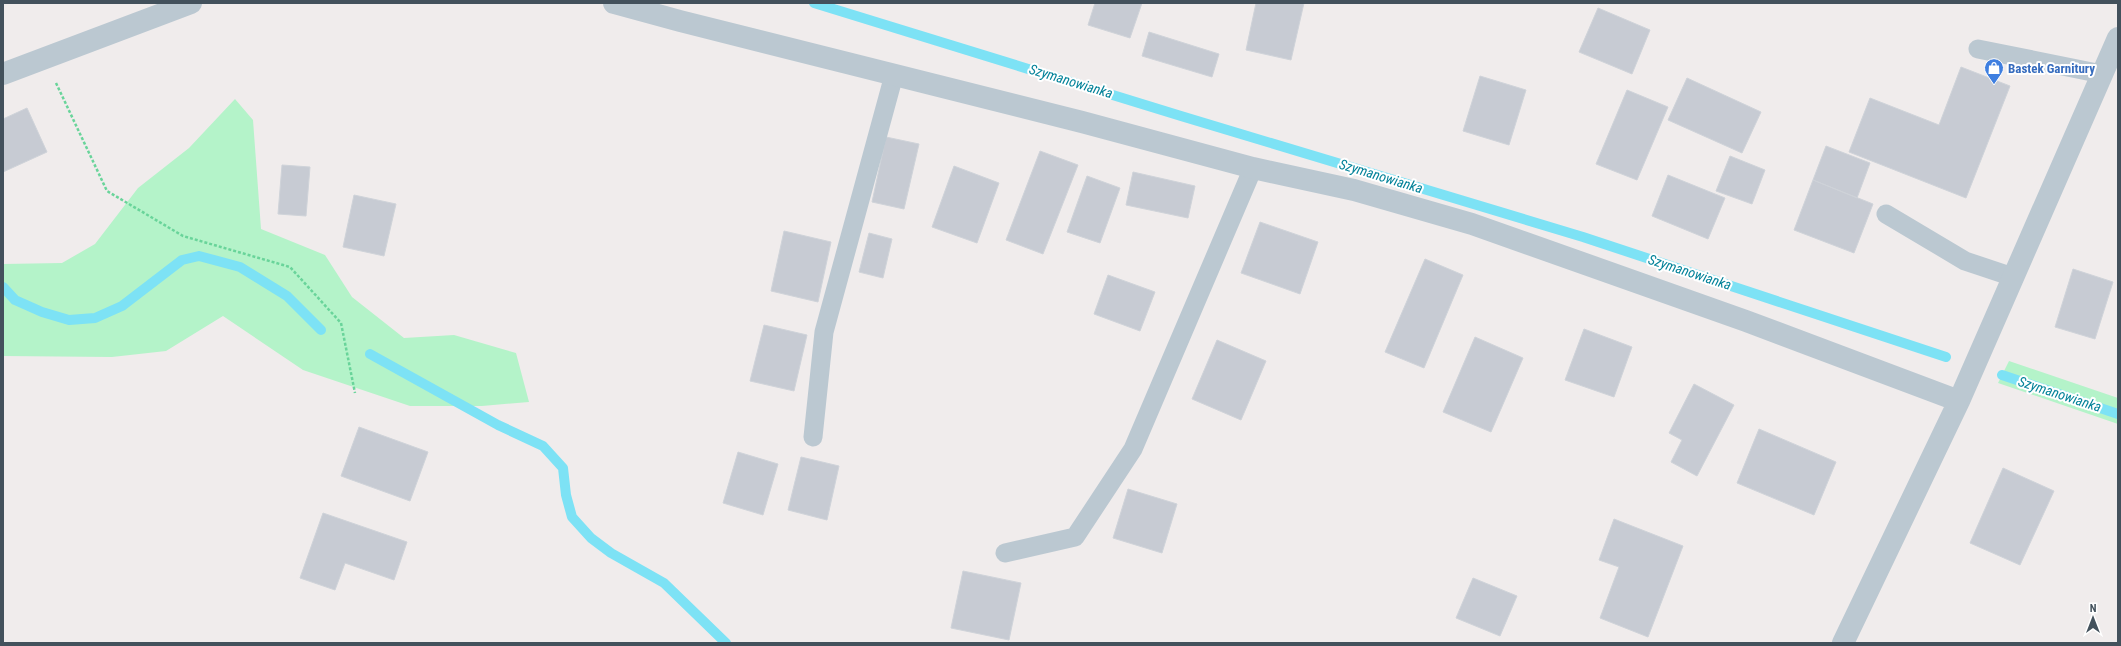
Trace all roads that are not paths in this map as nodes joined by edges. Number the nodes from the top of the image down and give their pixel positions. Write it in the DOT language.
graph roads {
  1 [pos="191,3"];
  2 [pos="614,3"];
  3 [pos="2118,38"];
  4 [pos="1978,49"];
  5 [pos="3,74"];
  6 [pos="2102,74"];
  7 [pos="894,75"];
  8 [pos="1253,168"];
  9 [pos="1886,214"];
  10 [pos="2013,277"];
  11 [pos="1959,401"];
  12 [pos="813,437"];
  13 [pos="1006,553"];
  14 [pos="1844,643"];
  1 -- 5 [label="street"];
  2 -- 7 [label="street"];
  3 -- 6 [label="street"];
  4 -- 6 [label="lane"];
  6 -- 10 [label="street"];
  7 -- 8 [label="street"];
  7 -- 12 [label="lane"];
  8 -- 11 [label="street"];
  8 -- 13 [label="lane"];
  9 -- 10 [label="lane"];
  10 -- 11 [label="street"];
  11 -- 14 [label="street"];
}
